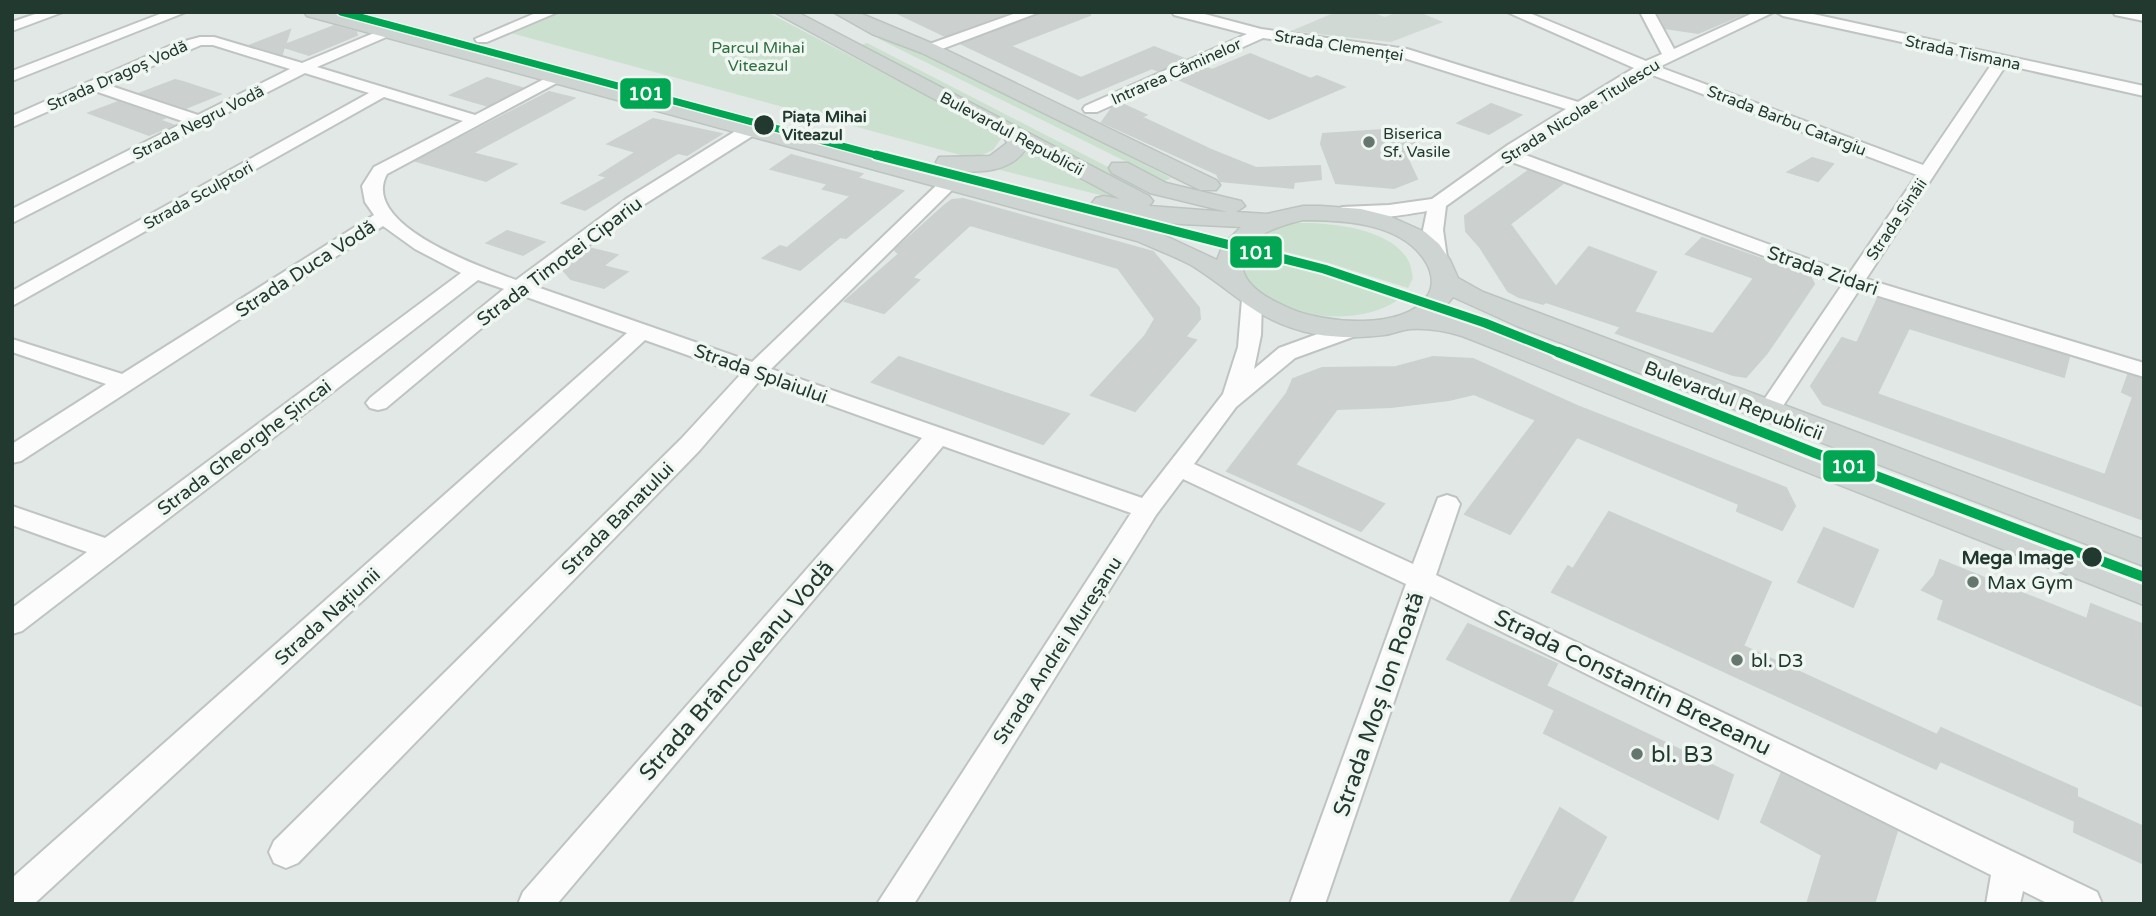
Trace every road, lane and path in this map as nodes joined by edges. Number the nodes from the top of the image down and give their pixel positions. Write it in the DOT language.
graph roads {
  1 [pos="130,12"];
  2 [pos="180,12"];
  3 [pos="313,12"];
  4 [pos="551,12"];
  5 [pos="783,12"];
  6 [pos="815,12"];
  7 [pos="842,12"];
  8 [pos="1033,12"];
  9 [pos="1179,12"];
  10 [pos="1514,12"];
  11 [pos="1647,12"];
  12 [pos="1767,12"];
  13 [pos="1783,12"];
  14 [pos="2120,12"];
  15 [pos="48,13"];
  16 [pos="2144,17"];
  17 [pos="157,21"];
  18 [pos="384,22"];
  19 [pos="12,27"];
  20 [pos="1261,33"];
  21 [pos="482,39"];
  22 [pos="929,49"];
  23 [pos="1670,56"];
  24 [pos="2001,60"];
  25 [pos="305,67"];
  26 [pos="1646,67"];
  27 [pos="12,76"];
  28 [pos="558,78"];
  29 [pos="93,85"];
  30 [pos="384,91"];
  31 [pos="2144,92"];
  32 [pos="1579,108"];
  33 [pos="1091,109"];
  34 [pos="476,120"];
  35 [pos="198,121"];
  36 [pos="12,122"];
  37 [pos="748,131"];
  38 [pos="1012,133"];
  39 [pos="1508,154"];
  40 [pos="947,173"];
  41 [pos="1928,173"];
  42 [pos="1158,188"];
  43 [pos="1437,204"];
  44 [pos="1338,214"];
  45 [pos="12,217"];
  46 [pos="384,217"];
  47 [pos="1174,217"];
  48 [pos="1280,217"];
  49 [pos="1441,270"];
  50 [pos="475,272"];
  51 [pos="1237,278"];
  52 [pos="1853,282"];
  53 [pos="519,287"];
  54 [pos="12,300"];
  55 [pos="1407,321"];
  56 [pos="1353,329"];
  57 [pos="642,331"];
  58 [pos="12,345"];
  59 [pos="2144,370"];
  60 [pos="756,372"];
  61 [pos="126,383"];
  62 [pos="1228,402"];
  63 [pos="378,403"];
  64 [pos="1767,413"];
  65 [pos="937,437"];
  66 [pos="12,455"];
  67 [pos="1178,467"];
  68 [pos="1447,504"];
  69 [pos="1147,509"];
  70 [pos="12,515"];
  71 [pos="108,550"];
  72 [pos="2144,554"];
  73 [pos="1420,580"];
  74 [pos="2144,592"];
  75 [pos="12,623"];
  76 [pos="286,852"];
  77 [pos="2010,867"];
  78 [pos="12,901"];
  79 [pos="535,904"];
  80 [pos="894,904"];
  81 [pos="1307,904"];
  82 [pos="2003,904"];
  83 [pos="2085,904"];
  1 -- 17 [label="street"];
  2 -- 17 [label="street"];
  3 -- 18 [label="main road"];
  4 -- 21 [label="street"];
  5 -- 38 [label="main road, Bulevardul Republicii"];
  6 -- 42 [label="main road, Bulevardul Republicii"];
  7 -- 22 [label="main road, Bulevardul Republicii"];
  8 -- 22 [label="street"];
  9 -- 20 [label="street, Strada Clemenței"];
  10 -- 26 [label="street, Strada Barbu Catargiu"];
  11 -- 23 [label="street"];
  12 -- 23 [label="street, Strada Nicolae Titulescu"];
  13 -- 24 [label="street, Strada Tismana"];
  14 -- 16 [label="street"];
  15 -- 19 [label="street"];
  17 -- 27 [label="street"];
  18 -- 21 [label="main road"];
  18 -- 25 [label="street, Strada Negru Vodă"];
  18 -- 28 [label="main road"];
  20 -- 32 [label="street, Strada Clemenței"];
  20 -- 33 [label="street, Intrarea Căminelor"];
  21 -- 40 [label="main road"];
  22 -- 48 [label="main road, Bulevardul Republicii"];
  23 -- 26 [label="street, Strada Nicolae Titulescu"];
  24 -- 31 [label="street, Strada Tismana"];
  24 -- 41 [label="street, Strada Sinăii"];
  25 -- 29 [label="street, Strada Dragoș Vodă"];
  25 -- 30 [label="street"];
  25 -- 35 [label="street, Strada Negru Vodă"];
  26 -- 32 [label="street, Strada Nicolae Titulescu"];
  26 -- 41 [label="street, Strada Barbu Catargiu"];
  28 -- 34 [label="street, Strada Duca Vodă"];
  28 -- 37 [label="main road"];
  29 -- 35 [label="street"];
  29 -- 36 [label="street, Strada Dragoș Vodă"];
  30 -- 34 [label="street"];
  30 -- 54 [label="street, Strada Sculptori"];
  32 -- 39 [label="street, Strada Nicolae Titulescu"];
  34 -- 46 [label="street, Strada Duca Vodă"];
  35 -- 45 [label="street, Strada Negru Vodă"];
  37 -- 40 [label="main road"];
  37 -- 53 [label="street, Strada Timotei Cipariu"];
  38 -- 40 [label="main road"];
  38 -- 47 [label="main road, Bulevardul Republicii"];
  39 -- 43 [label="street, Strada Nicolae Titulescu"];
  39 -- 52 [label="street, Strada Zidari"];
  40 -- 47 [label="main road"];
  40 -- 51 [label="main road"];
  40 -- 60 [label="street, Strada Banatului"];
  41 -- 52 [label="street, Strada Sinăii"];
  42 -- 47 [label="main road, Bulevardul Republicii"];
  42 -- 48 [label="main road, Bulevardul Republicii"];
  43 -- 44 [label="street, Strada Nicolae Titulescu"];
  43 -- 49 [label="street"];
  44 -- 48 [label="main road"];
  44 -- 49 [label="main road"];
  46 -- 50 [label="street, Strada Splaiului"];
  46 -- 61 [label="street, Strada Duca Vodă"];
  47 -- 48 [label="main road"];
  47 -- 51 [label="main road, Bulevardul Republicii"];
  48 -- 51 [label="main road"];
  49 -- 55 [label="main road"];
  49 -- 64 [label="main road, Bulevardul Republicii"];
  50 -- 53 [label="street, Strada Splaiului"];
  50 -- 71 [label="street, Strada Gheorghe Șincai"];
  51 -- 56 [label="main road"];
  51 -- 62 [label="street, Strada Andrei Mureșanu"];
  52 -- 59 [label="street, Strada Zidari"];
  52 -- 64 [label="street, Strada Sinăii"];
  53 -- 57 [label="street, Strada Splaiului"];
  53 -- 63 [label="street, Strada Timotei Cipariu"];
  55 -- 56 [label="main road"];
  55 -- 74 [label="main road, Bulevardul Republicii"];
  56 -- 62 [label="street, Strada Andrei Mureșanu"];
  57 -- 60 [label="street, Strada Splaiului"];
  57 -- 78 [label="street, Strada Națiunii"];
  58 -- 61 [label="street"];
  60 -- 65 [label="street, Strada Splaiului"];
  60 -- 76 [label="street, Strada Banatului"];
  61 -- 66 [label="street, Strada Duca Vodă"];
  62 -- 67 [label="street, Strada Andrei Mureșanu"];
  64 -- 72 [label="main road, Bulevardul Republicii"];
  65 -- 69 [label="street, Strada Splaiului"];
  65 -- 79 [label="street, Strada Brâncoveanu Vodă"];
  67 -- 69 [label="street, Strada Andrei Mureșanu"];
  67 -- 73 [label="street, Strada Constantin Brezeanu"];
  68 -- 73 [label="street, Strada Moș Ion Roată"];
  69 -- 80 [label="street, Strada Andrei Mureșanu"];
  70 -- 71 [label="street"];
  71 -- 75 [label="street, Strada Gheorghe Șincai"];
  73 -- 77 [label="street, Strada Constantin Brezeanu"];
  73 -- 81 [label="street, Strada Moș Ion Roată"];
  77 -- 82 [label="street"];
  77 -- 83 [label="street, Strada Constantin Brezeanu"];
}
